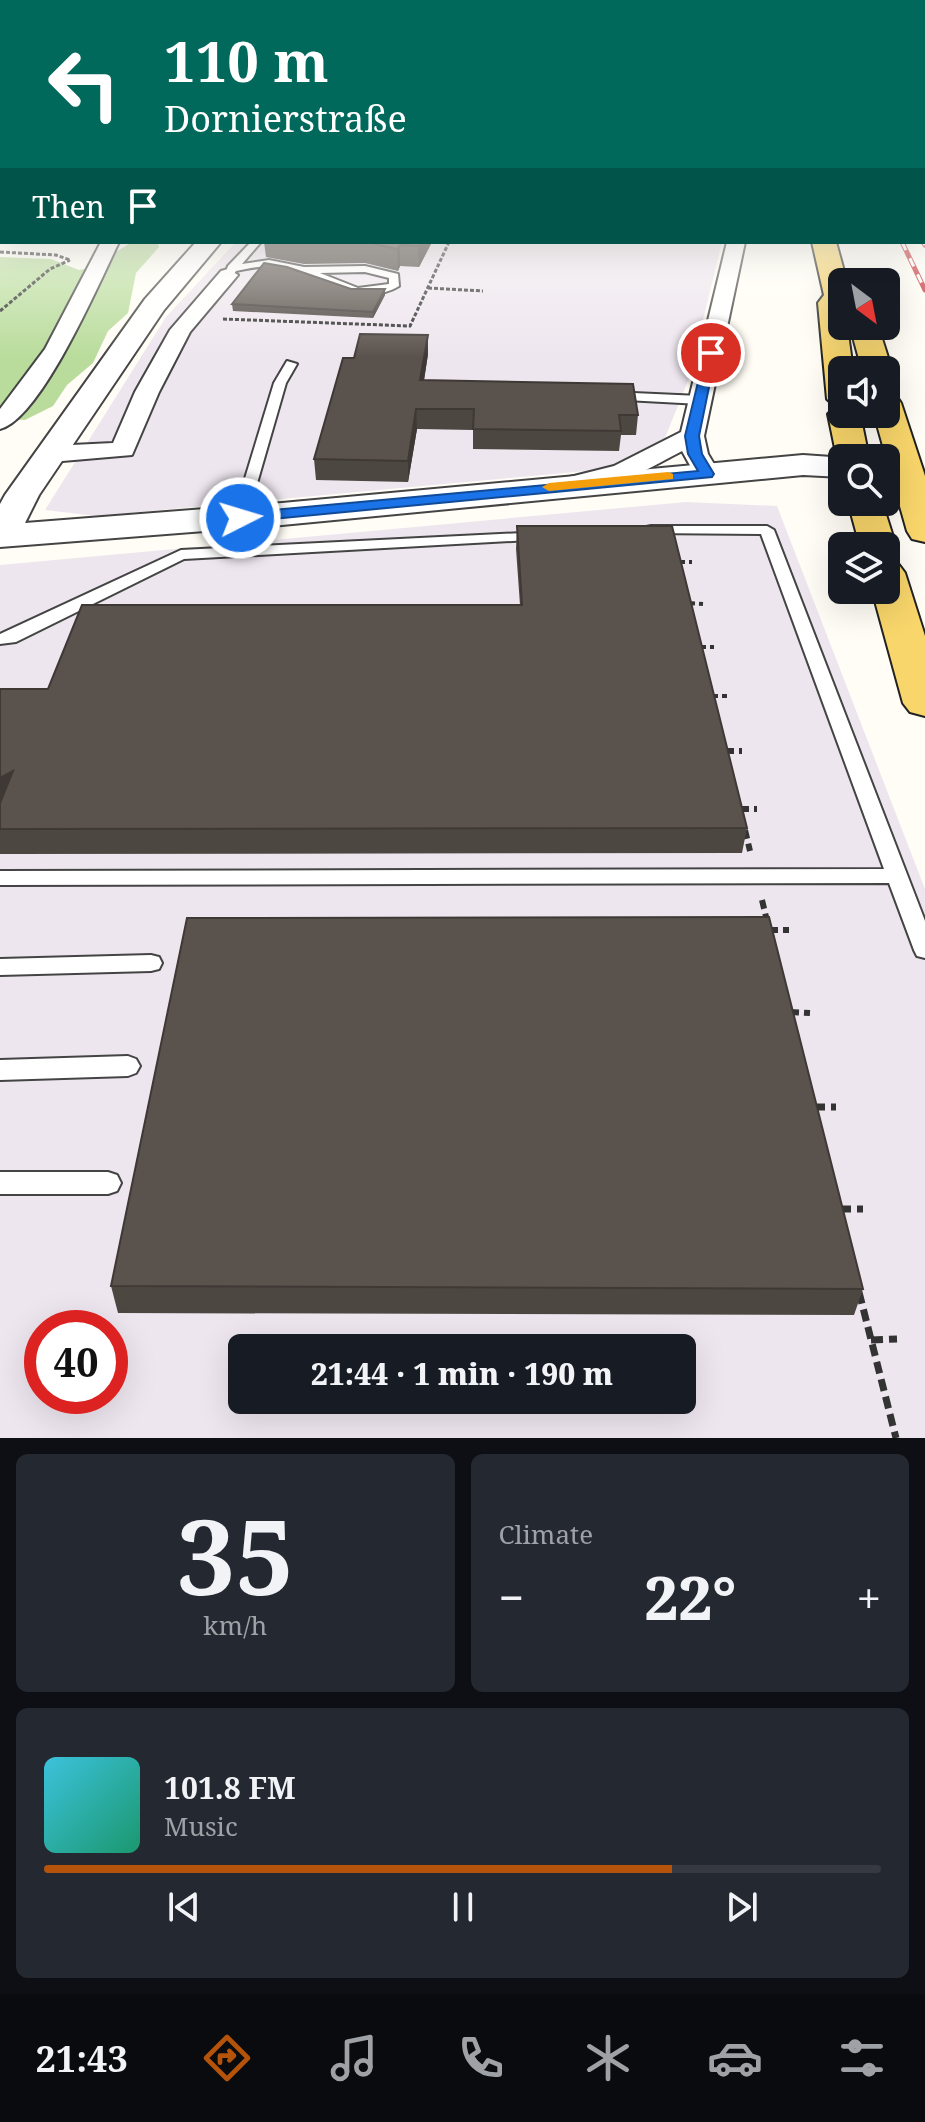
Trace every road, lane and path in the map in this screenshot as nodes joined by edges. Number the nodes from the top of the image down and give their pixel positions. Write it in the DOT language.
graph roads {
  1 [pos="207,244"];
  2 [pos="254,244"];
  3 [pos="448,244"];
  4 [pos="736,244"];
  5 [pos="825,244"];
  6 [pos="108,245"];
  7 [pos="0,252"];
  8 [pos="70,260"];
  9 [pos="832,268"];
  10 [pos="304,270"];
  11 [pos="230,272"];
  12 [pos="428,288"];
  13 [pos="483,291"];
  14 [pos="0,311"];
  15 [pos="190,317"];
  16 [pos="291,364"];
  17 [pos="592,395"];
  18 [pos="700,400"];
  19 [pos="0,422"];
  20 [pos="692,436"];
  21 [pos="51,454"];
  22 [pos="828,466"];
  23 [pos="707,474"];
  24 [pos="573,484"];
  25 [pos="828,486"];
  26 [pos="900,491"];
  27 [pos="240,518"];
  28 [pos="670,529"];
  29 [pos="638,531"];
  30 [pos="925,531"];
  31 [pos="559,535"];
  32 [pos="0,536"];
  33 [pos="678,562"];
  34 [pos="692,562"];
  35 [pos="682,576"];
  36 [pos="685,590"];
  37 [pos="688,603"];
  38 [pos="703,604"];
  39 [pos="895,604"];
  40 [pos="692,618"];
  41 [pos="696,632"];
  42 [pos="0,639"];
  43 [pos="699,647"];
  44 [pos="714,647"];
  45 [pos="702,659"];
  46 [pos="708,684"];
  47 [pos="711,696"];
  48 [pos="727,696"];
  49 [pos="925,703"];
  50 [pos="715,710"];
  51 [pos="722,737"];
  52 [pos="725,751"];
  53 [pos="742,751"];
  54 [pos="729,765"];
  55 [pos="736,794"];
  56 [pos="740,809"];
  57 [pos="757,809"];
  58 [pos="755,875"];
  59 [pos="897,876"];
  60 [pos="0,878"];
  61 [pos="769,930"];
  62 [pos="789,930"];
  63 [pos="773,943"];
  64 [pos="925,950"];
  65 [pos="151,963"];
  66 [pos="0,967"];
  67 [pos="787,998"];
  68 [pos="790,1012"];
  69 [pos="810,1013"];
  70 [pos="793,1025"];
  71 [pos="128,1066"];
  72 [pos="0,1070"];
  73 [pos="810,1093"];
  74 [pos="813,1107"];
  75 [pos="836,1107"];
  76 [pos="817,1121"];
  77 [pos="0,1183"];
  78 [pos="108,1183"];
  79 [pos="835,1194"];
  80 [pos="839,1209"];
  81 [pos="863,1209"];
  82 [pos="843,1223"];
  83 [pos="857,1281"];
  84 [pos="897,1339"];
  85 [pos="871,1340"];
  86 [pos="896,1438"];
  1 -- 21 [label="street"];
  2 -- 11 [label="lane"];
  3 -- 12 [label="path"];
  4 -- 18 [label="street"];
  5 -- 9 [label="main road"];
  6 -- 8 [label="path"];
  6 -- 19 [label="street"];
  7 -- 8 [label="path"];
  8 -- 14 [label="path"];
  10 -- 10 [label="lane"];
  10 -- 11 [label="lane"];
  11 -- 15 [label="street"];
  12 -- 13 [label="path"];
  12 -- 15 [label="path"];
  15 -- 21 [label="street"];
  16 -- 27 [label="lane"];
  17 -- 18 [label="lane"];
  18 -- 20 [label="street"];
  20 -- 23 [label="street"];
  20 -- 24 [label="street"];
  21 -- 32 [label="street"];
  22 -- 23 [label="street"];
  23 -- 24 [label="street"];
  23 -- 25 [label="street"];
  24 -- 27 [label="street"];
  26 -- 30 [label="main road"];
  27 -- 32 [label="street"];
  28 -- 29 [label="lane"];
  28 -- 33 [label="path"];
  28 -- 59 [label="lane"];
  31 -- 42 [label="lane"];
  33 -- 34 [label="path"];
  33 -- 35 [label="path"];
  36 -- 37 [label="path"];
  37 -- 38 [label="path"];
  37 -- 40 [label="path"];
  39 -- 49 [label="main road"];
  41 -- 43 [label="path"];
  43 -- 44 [label="path"];
  43 -- 45 [label="path"];
  46 -- 47 [label="path"];
  47 -- 48 [label="path"];
  47 -- 50 [label="path"];
  51 -- 52 [label="path"];
  52 -- 53 [label="path"];
  52 -- 54 [label="path"];
  55 -- 56 [label="path"];
  56 -- 57 [label="path"];
  56 -- 58 [label="path"];
  58 -- 59 [label="lane"];
  58 -- 60 [label="lane"];
  58 -- 61 [label="path"];
  59 -- 64 [label="lane"];
  61 -- 62 [label="path"];
  61 -- 63 [label="path"];
  65 -- 66 [label="lane"];
  67 -- 68 [label="path"];
  68 -- 69 [label="path"];
  68 -- 70 [label="path"];
  71 -- 72 [label="lane"];
  73 -- 74 [label="path"];
  74 -- 75 [label="path"];
  74 -- 76 [label="path"];
  77 -- 78 [label="lane"];
  79 -- 80 [label="path"];
  80 -- 81 [label="path"];
  80 -- 82 [label="path"];
  83 -- 85 [label="path"];
  84 -- 85 [label="path"];
  85 -- 86 [label="path"];
}
